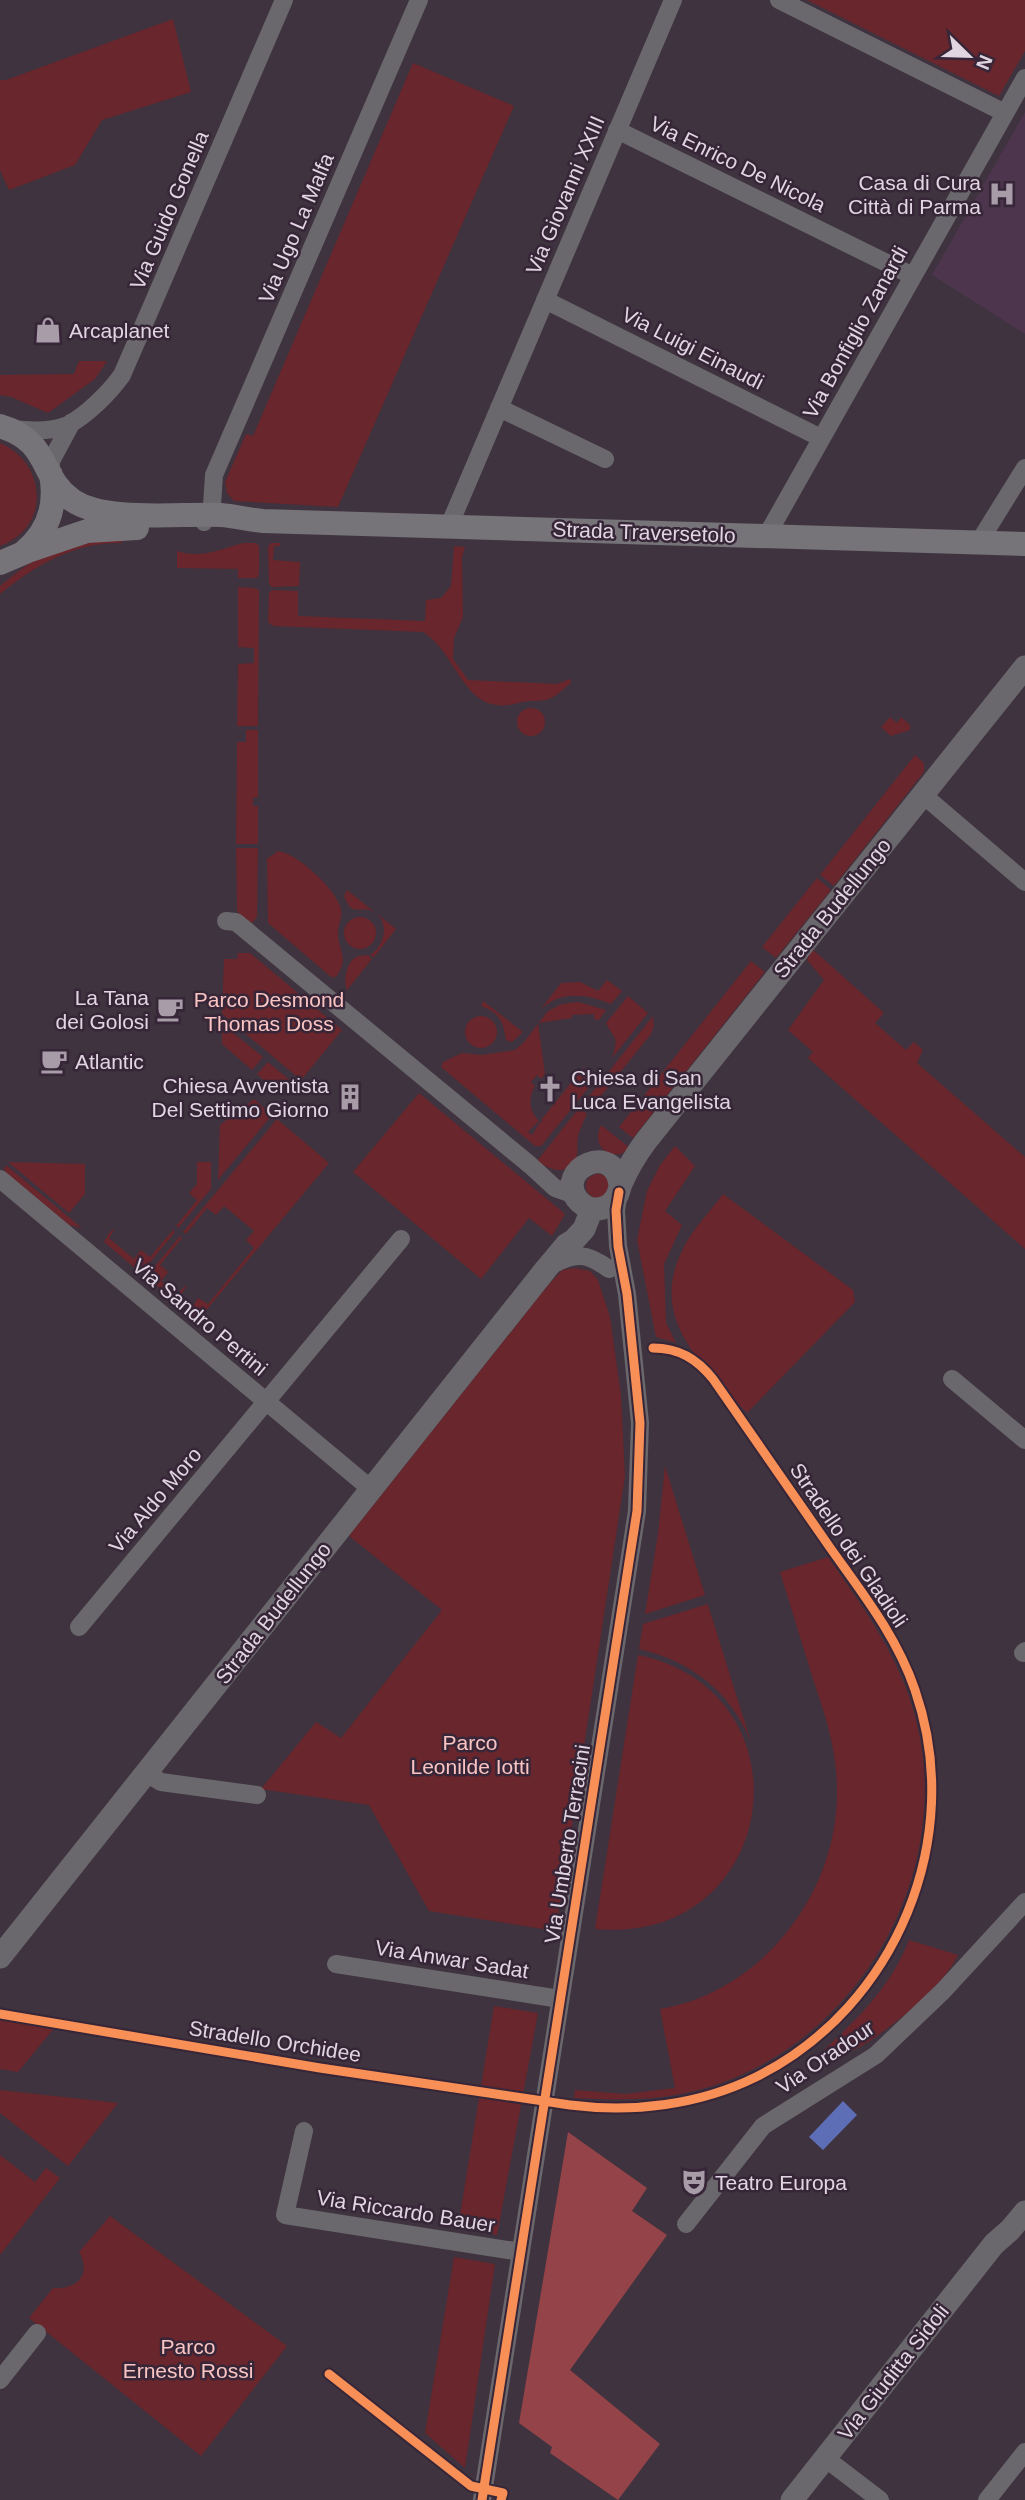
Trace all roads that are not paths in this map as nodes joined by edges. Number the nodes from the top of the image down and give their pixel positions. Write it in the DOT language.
graph roads {
  1 [pos="284,0"];
  2 [pos="419,0"];
  3 [pos="673,0"];
  4 [pos="779,0"];
  5 [pos="1025,78"];
  6 [pos="1005,113"];
  7 [pos="617,130"];
  8 [pos="913,276"];
  9 [pos="545,300"];
  10 [pos="499,408"];
  11 [pos="72,422"];
  12 [pos="5,427"];
  13 [pos="821,438"];
  14 [pos="605,459"];
  15 [pos="1025,468"];
  16 [pos="51,475"];
  17 [pos="199,515"];
  18 [pos="449,526"];
  19 [pos="767,535"];
  20 [pos="979,542"];
  21 [pos="1025,544"];
  22 [pos="10,559"];
  23 [pos="0,576"];
  24 [pos="1025,667"];
  25 [pos="922,794"];
  26 [pos="1025,882"];
  27 [pos="226,921"];
  28 [pos="640,1150"];
  29 [pos="608,1164"];
  30 [pos="0,1180"];
  31 [pos="620,1188"];
  32 [pos="583,1197"];
  33 [pos="401,1239"];
  34 [pos="545,1269"];
  35 [pos="609,1269"];
  36 [pos="629,1327"];
  37 [pos="952,1379"];
  38 [pos="267,1402"];
  39 [pos="1025,1440"];
  40 [pos="371,1489"];
  41 [pos="79,1627"];
  42 [pos="146,1773"];
  43 [pos="257,1795"];
  44 [pos="1025,1902"];
  45 [pos="0,1957"];
  46 [pos="336,1964"];
  47 [pos="561,1999"];
  48 [pos="304,2131"];
  49 [pos="1025,2192"];
  50 [pos="1025,2212"];
  51 [pos="686,2224"];
  52 [pos="994,2244"];
  53 [pos="521,2252"];
  54 [pos="37,2333"];
  55 [pos="0,2380"];
  56 [pos="1025,2452"];
  57 [pos="825,2458"];
  58 [pos="482,2500"];
  59 [pos="792,2500"];
  60 [pos="880,2500"];
  61 [pos="987,2500"];
  1 -- 11 [label="street, Via Guido Gonella"];
  2 -- 17 [label="street, Via Ugo La Malfa"];
  3 -- 7 [label="street, Via Giovanni XXIII"];
  4 -- 6 [label="street"];
  5 -- 6 [label="street, Via Bonfiglio Zanardi"];
  6 -- 8 [label="street, Via Bonfiglio Zanardi"];
  7 -- 8 [label="street, Via Enrico De Nicola"];
  7 -- 9 [label="street, Via Giovanni XXIII"];
  8 -- 13 [label="street, Via Bonfiglio Zanardi"];
  9 -- 10 [label="street, Via Giovanni XXIII"];
  9 -- 13 [label="street, Via Luigi Einaudi"];
  10 -- 14 [label="street"];
  10 -- 18 [label="street, Via Giovanni XXIII"];
  11 -- 12 [label="street, Via Guido Gonella"];
  11 -- 16 [label="street, Via Guido Gonella"];
  12 -- 16 [label="main road, Strada Traversetolo"];
  13 -- 19 [label="street, Via Bonfiglio Zanardi"];
  15 -- 20 [label="street"];
  16 -- 17 [label="main road, Strada Traversetolo"];
  16 -- 22 [label="main road"];
  17 -- 18 [label="main road, Strada Traversetolo"];
  17 -- 22 [label="main road, Strada Traversetolo"];
  18 -- 19 [label="main road, Strada Traversetolo"];
  19 -- 20 [label="main road, Strada Traversetolo"];
  20 -- 21 [label="main road, Strada Traversetolo"];
  22 -- 23 [label="street"];
  24 -- 25 [label="street, Strada Budellungo"];
  25 -- 26 [label="street"];
  25 -- 28 [label="street, Strada Budellungo"];
  27 -- 32 [label="street"];
  28 -- 29 [label="street, Strada Budellungo"];
  28 -- 31 [label="street, Strada Budellungo"];
  29 -- 31 [label="street"];
  29 -- 32 [label="street, Strada Budellungo"];
  30 -- 38 [label="street, Via Sandro Pertini"];
  31 -- 32 [label="street, Strada Budellungo"];
  31 -- 36 [label="street, Via Umberto Terracini"];
  32 -- 34 [label="street, Strada Budellungo"];
  32 -- 35 [label="street, Via Umberto Terracini"];
  33 -- 38 [label="street, Via Aldo Moro"];
  34 -- 35 [label="street, Strada Budellungo"];
  34 -- 40 [label="street, Strada Budellungo"];
  35 -- 36 [label="street, Via Umberto Terracini"];
  36 -- 47 [label="street, Via Umberto Terracini"];
  37 -- 39 [label="street"];
  38 -- 40 [label="street, Via Sandro Pertini"];
  38 -- 41 [label="street, Via Aldo Moro"];
  40 -- 42 [label="street, Strada Budellungo"];
  42 -- 43 [label="street"];
  42 -- 45 [label="street, Strada Budellungo"];
  44 -- 51 [label="street, Via Oradour"];
  46 -- 47 [label="street, Via Anwar Sadat"];
  47 -- 53 [label="street, Via Umberto Terracini"];
  48 -- 53 [label="street, Via Riccardo Bauer"];
  49 -- 52 [label="street, Via Giuditta Sidoli"];
  50 -- 52 [label="street, Via Giuditta Sidoli"];
  52 -- 57 [label="street, Via Giuditta Sidoli"];
  53 -- 58 [label="street, Via Umberto Terracini"];
  54 -- 55 [label="street"];
  56 -- 61 [label="street"];
  57 -- 59 [label="street, Via Giuditta Sidoli"];
  57 -- 60 [label="street"];
}
